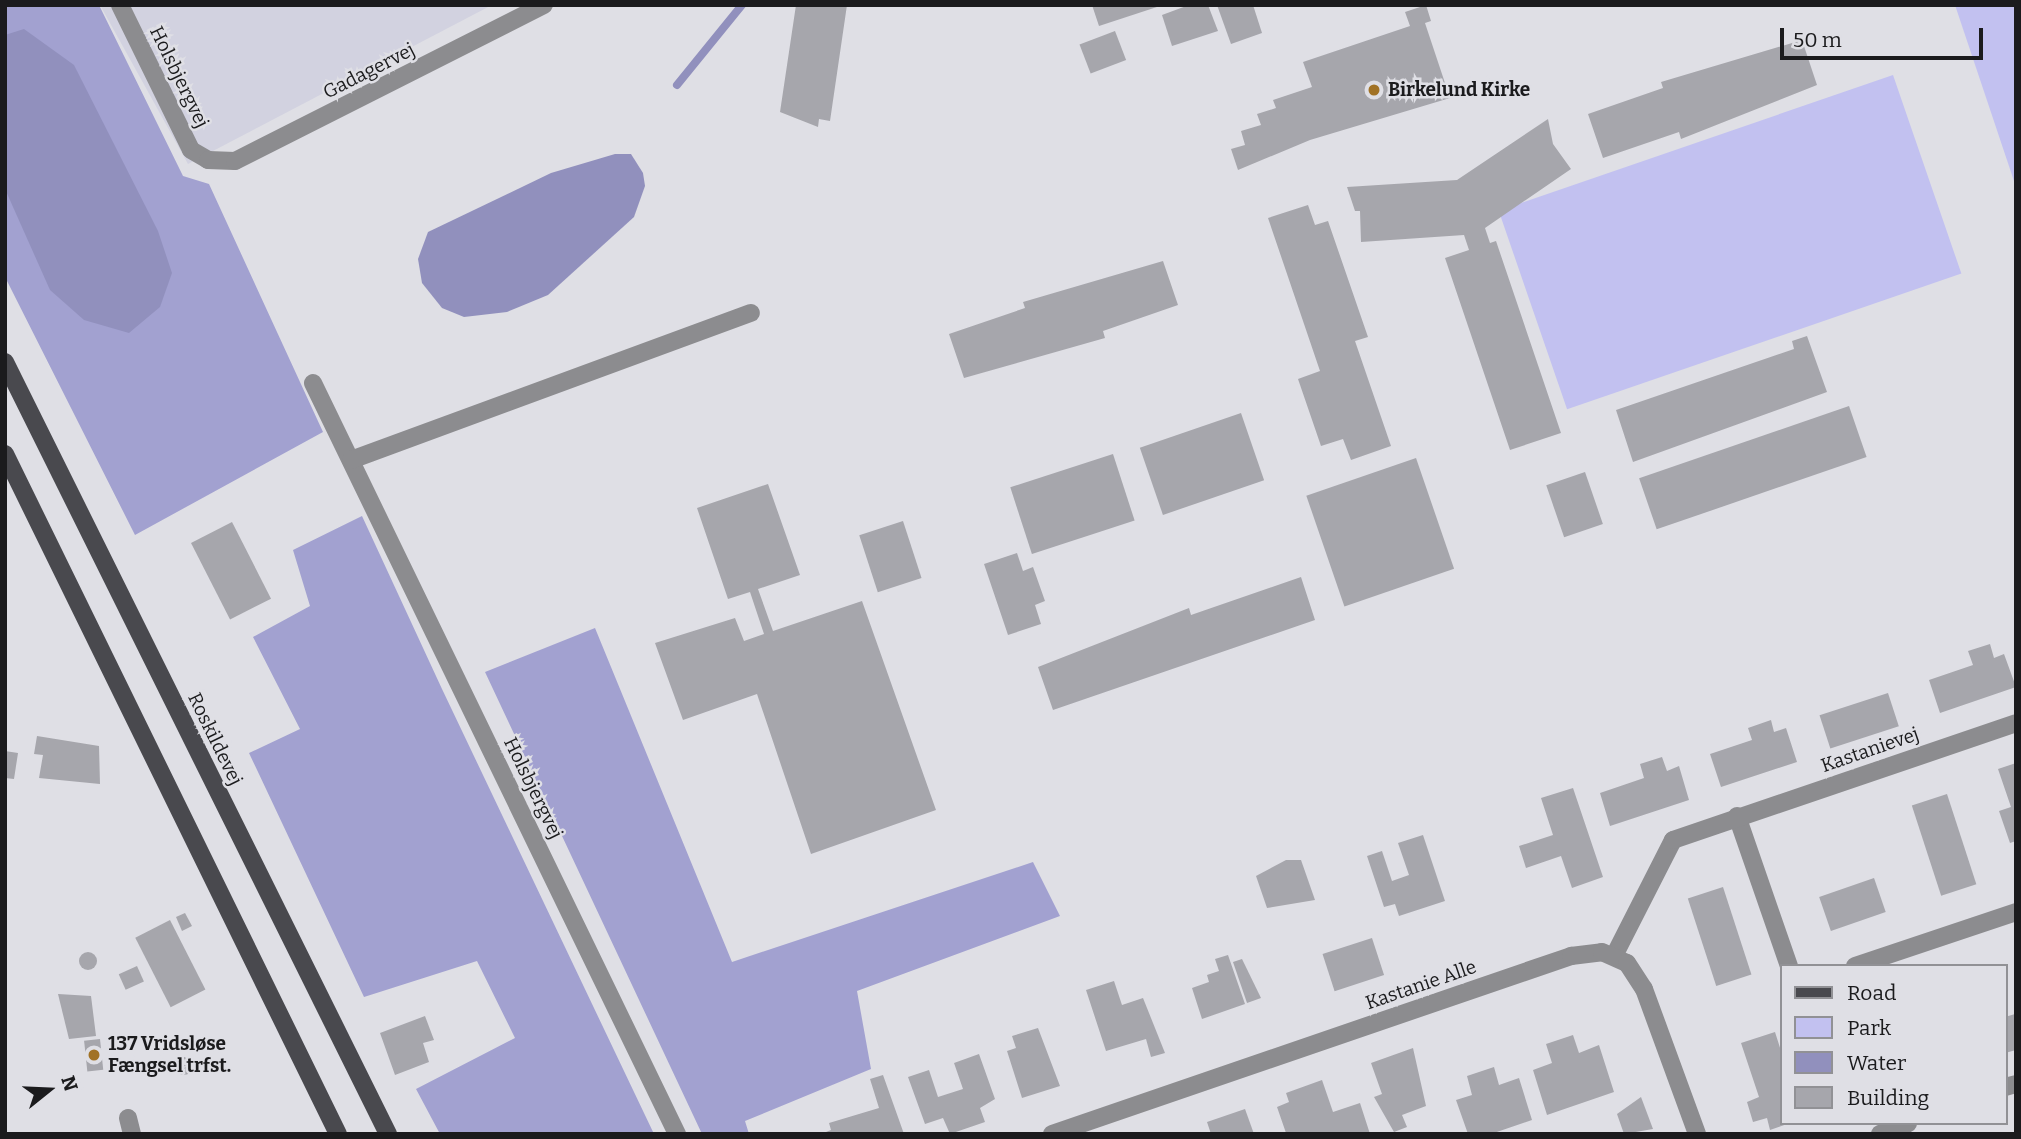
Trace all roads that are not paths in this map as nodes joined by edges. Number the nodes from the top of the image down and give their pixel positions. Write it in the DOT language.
graph roads {
  1 [pos="120,5"];
  2 [pos="544,5"];
  3 [pos="208,160"];
  4 [pos="751,313"];
  5 [pos="5,362"];
  6 [pos="313,383"];
  7 [pos="5,454"];
  8 [pos="351,460"];
  9 [pos="2016,723"];
  10 [pos="1737,816"];
  11 [pos="2016,912"];
  12 [pos="1615,954"];
  13 [pos="1787,964"];
  14 [pos="1861,964"];
  15 [pos="1903,1125"];
  16 [pos="338,1134"];
  17 [pos="388,1134"];
  18 [pos="677,1134"];
  19 [pos="1052,1134"];
  20 [pos="1698,1134"];
  21 [pos="1880,1134"];
  1 -- 3 [label="street, Holsbjergvej"];
  2 -- 3 [label="street, Gadagervej"];
  4 -- 8 [label="street"];
  5 -- 17 [label="main road, Roskildevej"];
  6 -- 8 [label="street, Holsbjergvej"];
  7 -- 16 [label="main road"];
  8 -- 18 [label="street, Holsbjergvej"];
  9 -- 10 [label="street, Kastanievej"];
  10 -- 12 [label="street, Kastanievej"];
  10 -- 13 [label="street"];
  11 -- 14 [label="street"];
  12 -- 19 [label="street, Kastanie Alle"];
  12 -- 20 [label="street"];
  15 -- 21 [label="street"];
}
